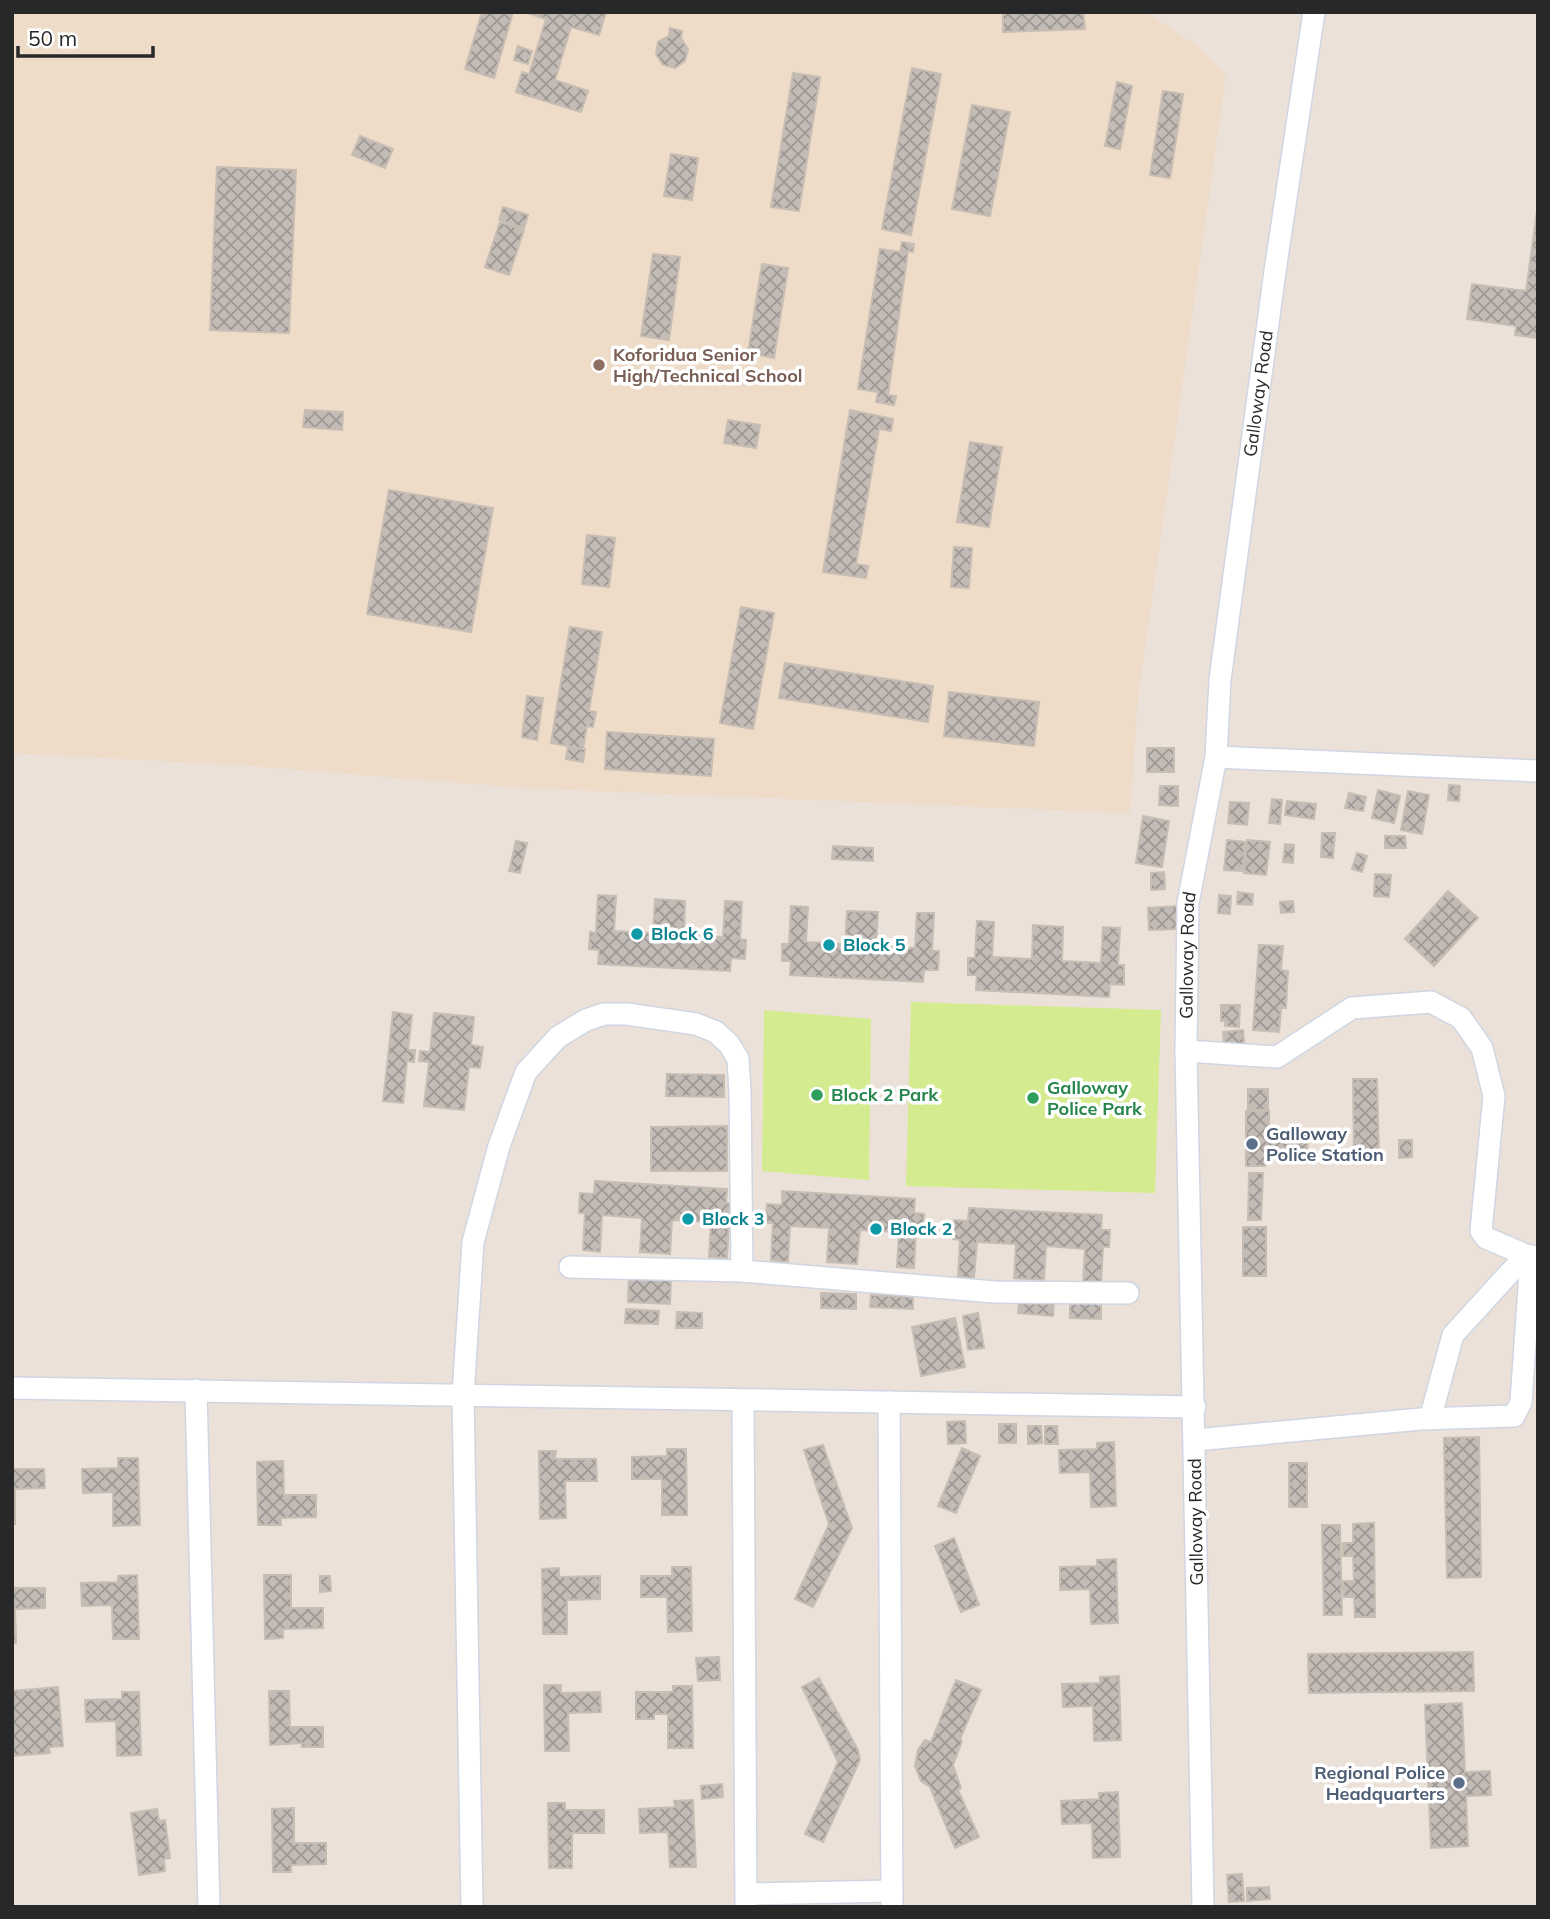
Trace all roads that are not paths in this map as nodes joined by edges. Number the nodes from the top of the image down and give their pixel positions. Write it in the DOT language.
graph roads {
  1 [pos="1314,12"];
  2 [pos="1216,757"];
  3 [pos="1538,771"];
  4 [pos="1186,1051"];
  5 [pos="1532,1257"];
  6 [pos="570,1266"];
  7 [pos="742,1271"];
  8 [pos="1128,1293"];
  9 [pos="12,1388"];
  10 [pos="196,1390"];
  11 [pos="463,1395"];
  12 [pos="743,1400"];
  13 [pos="889,1402"];
  14 [pos="1195,1407"];
  15 [pos="1430,1419"];
  16 [pos="1195,1440"];
  17 [pos="892,1899"];
  18 [pos="746,1900"];
  19 [pos="208,1907"];
  20 [pos="471,1907"];
  21 [pos="1203,1907"];
  1 -- 2 [label="street, Galloway Road"];
  2 -- 3 [label="street"];
  2 -- 4 [label="street, Galloway Road"];
  4 -- 5 [label="street"];
  4 -- 14 [label="street, Galloway Road"];
  5 -- 15 [label="street"];
  5 -- 15 [label="street"];
  6 -- 7 [label="street"];
  7 -- 8 [label="street"];
  7 -- 11 [label="street"];
  9 -- 10 [label="street"];
  10 -- 11 [label="street"];
  10 -- 19 [label="street"];
  11 -- 12 [label="street"];
  11 -- 20 [label="street"];
  12 -- 13 [label="street"];
  12 -- 18 [label="street"];
  13 -- 14 [label="street"];
  13 -- 17 [label="street"];
  14 -- 16 [label="street, Galloway Road"];
  15 -- 16 [label="street"];
  16 -- 21 [label="street, Galloway Road"];
  17 -- 18 [label="street"];
}
